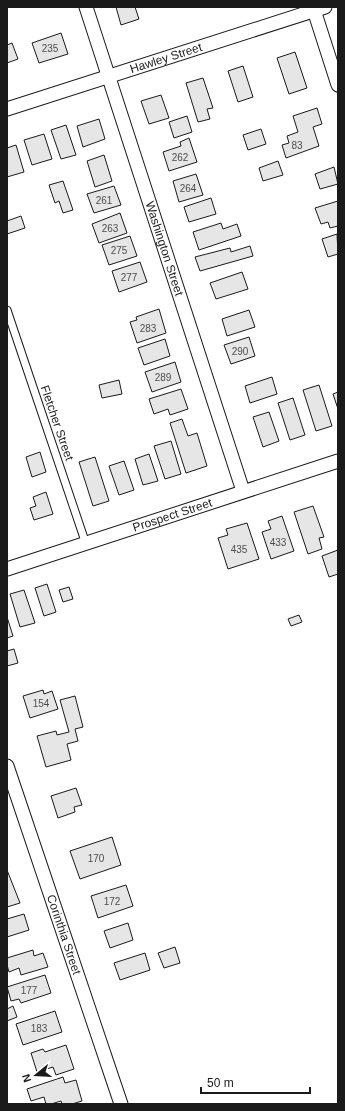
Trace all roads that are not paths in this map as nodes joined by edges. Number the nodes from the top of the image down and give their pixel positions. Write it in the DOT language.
graph roads {
  1 [pos="86,7"];
  2 [pos="317,8"];
  3 [pos="107,76"];
  4 [pos="338,85"];
  5 [pos="7,109"];
  6 [pos="7,310"];
  7 [pos="338,460"];
  8 [pos="243,491"];
  9 [pos="86,544"];
  10 [pos="7,569"];
  11 [pos="7,766"];
  12 [pos="121,1104"];
  1 -- 3 [label="street, Washington Street"];
  2 -- 3 [label="street, Hawley Street"];
  2 -- 4 [label="street"];
  3 -- 5 [label="street, Hawley Street"];
  3 -- 8 [label="street, Washington Street"];
  6 -- 9 [label="lane, Fletcher Street"];
  7 -- 8 [label="street, Prospect Street"];
  8 -- 9 [label="street, Prospect Street"];
  9 -- 10 [label="street, Prospect Street"];
  11 -- 12 [label="street, Corinthia Street"];
}
